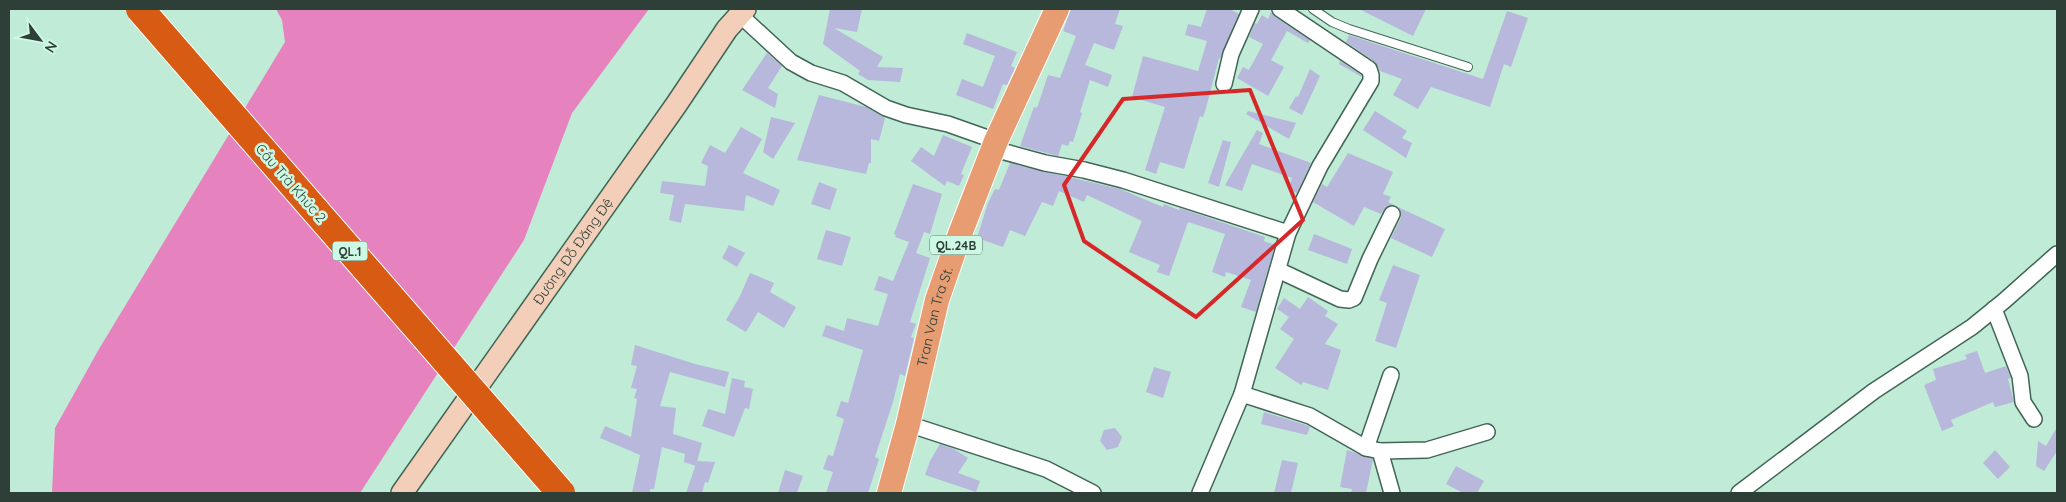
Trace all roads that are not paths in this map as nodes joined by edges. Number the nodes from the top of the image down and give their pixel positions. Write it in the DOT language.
graph roads {
  1 [pos="140,9"];
  2 [pos="1057,9"];
  3 [pos="1251,9"];
  4 [pos="1280,9"];
  5 [pos="1313,9"];
  6 [pos="742,12"];
  7 [pos="1468,67"];
  8 [pos="1224,84"];
  9 [pos="995,145"];
  10 [pos="1392,214"];
  11 [pos="1288,233"];
  12 [pos="2057,254"];
  13 [pos="1278,270"];
  14 [pos="1994,309"];
  15 [pos="1391,375"];
  16 [pos="1242,394"];
  17 [pos="2034,419"];
  18 [pos="908,424"];
  19 [pos="1486,432"];
  20 [pos="1373,450"];
  21 [pos="1065,487"];
  22 [pos="402,493"];
  23 [pos="561,493"];
  24 [pos="889,493"];
  25 [pos="1093,493"];
  26 [pos="1200,493"];
  27 [pos="1392,493"];
  28 [pos="1739,493"];
  1 -- 23 [label="highway, Cầu Trà Khúc 2 / QL.1, bridge"];
  2 -- 9 [label="main road, Tran Van Tra St. / QL.24B"];
  3 -- 8 [label="street"];
  4 -- 11 [label="street"];
  5 -- 7 [label="lane"];
  6 -- 9 [label="street"];
  6 -- 22 [label="street, Đường Đỗ Đăng Đệ"];
  9 -- 11 [label="street"];
  9 -- 18 [label="main road, Tran Van Tra St. / QL.24B"];
  10 -- 13 [label="street"];
  11 -- 13 [label="street"];
  12 -- 14 [label="street"];
  13 -- 16 [label="street"];
  14 -- 17 [label="street"];
  14 -- 28 [label="street"];
  15 -- 20 [label="street"];
  16 -- 20 [label="street"];
  16 -- 26 [label="street"];
  18 -- 21 [label="street"];
  18 -- 24 [label="main road, Tran Van Tra St. / QL.24B"];
  19 -- 20 [label="street"];
  20 -- 27 [label="street"];
  21 -- 25 [label="street"];
}
